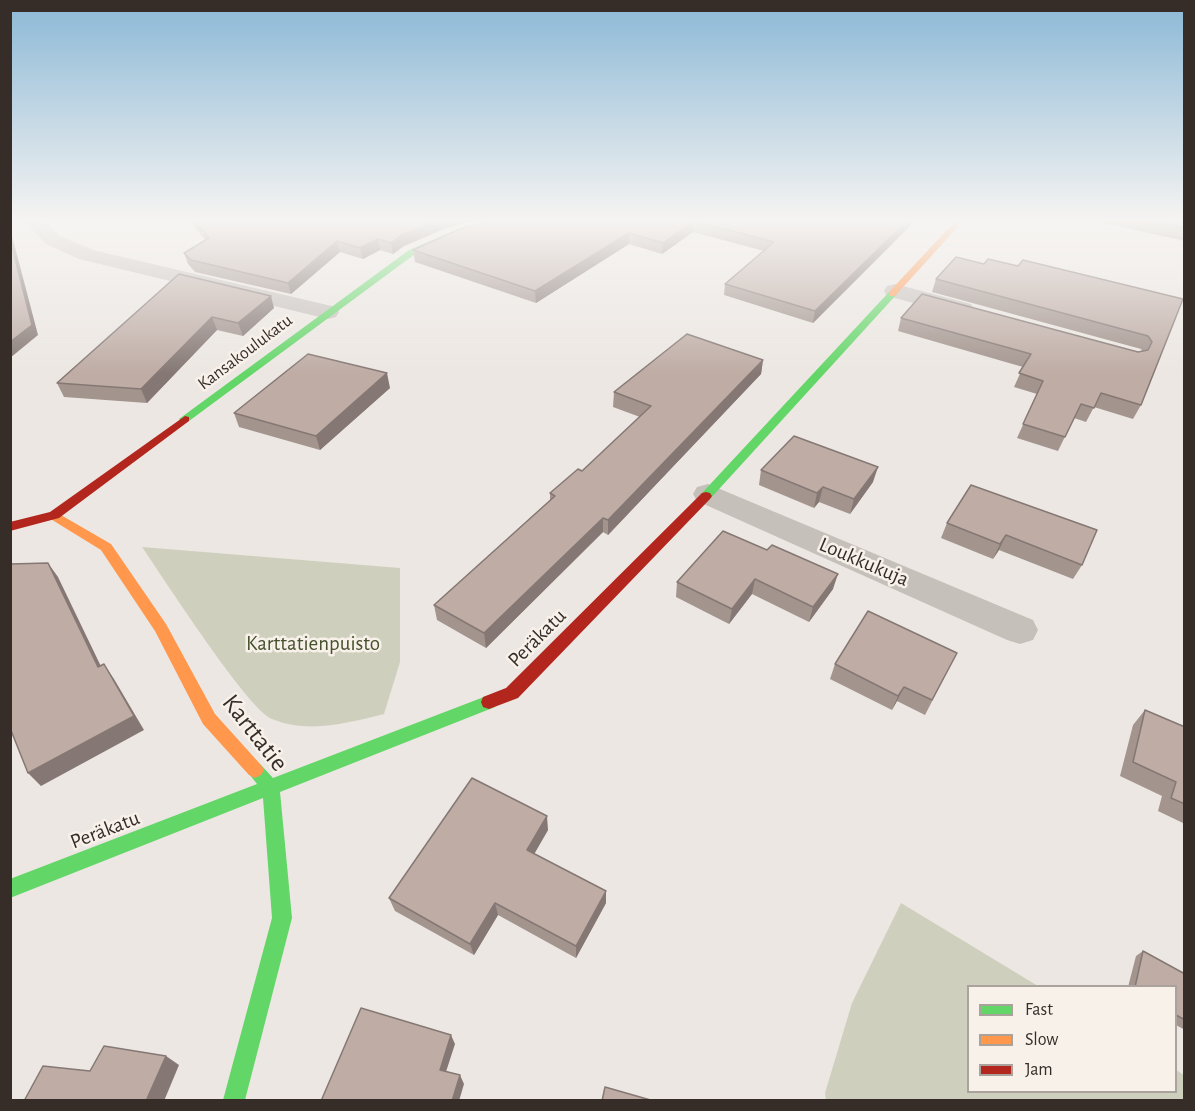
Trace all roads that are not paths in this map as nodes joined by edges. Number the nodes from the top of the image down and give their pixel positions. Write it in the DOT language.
graph roads {
  1 [pos="153,271"];
  2 [pos="386,271"];
  3 [pos="914,271"];
  4 [pos="896,291"];
  5 [pos="328,312"];
  6 [pos="985,316"];
  7 [pos="708,494"];
  8 [pos="54,515"];
  9 [pos="10,527"];
  10 [pos="1020,630"];
  11 [pos="271,788"];
  12 [pos="10,889"];
  13 [pos="234,1101"];
  1 -- 5 [label="street"];
  2 -- 5 [label="street, Kansakoulukatu"];
  3 -- 4 [label="street, Peräkatu"];
  4 -- 6 [label="street"];
  4 -- 7 [label="street, Peräkatu"];
  5 -- 8 [label="street, Kansakoulukatu"];
  7 -- 10 [label="street, Loukkukuja"];
  7 -- 11 [label="street, Peräkatu"];
  8 -- 9 [label="street, Kansakoulukatu"];
  8 -- 11 [label="street, Karttatie"];
  11 -- 12 [label="street, Peräkatu"];
  11 -- 13 [label="street, Karttatie"];
}
